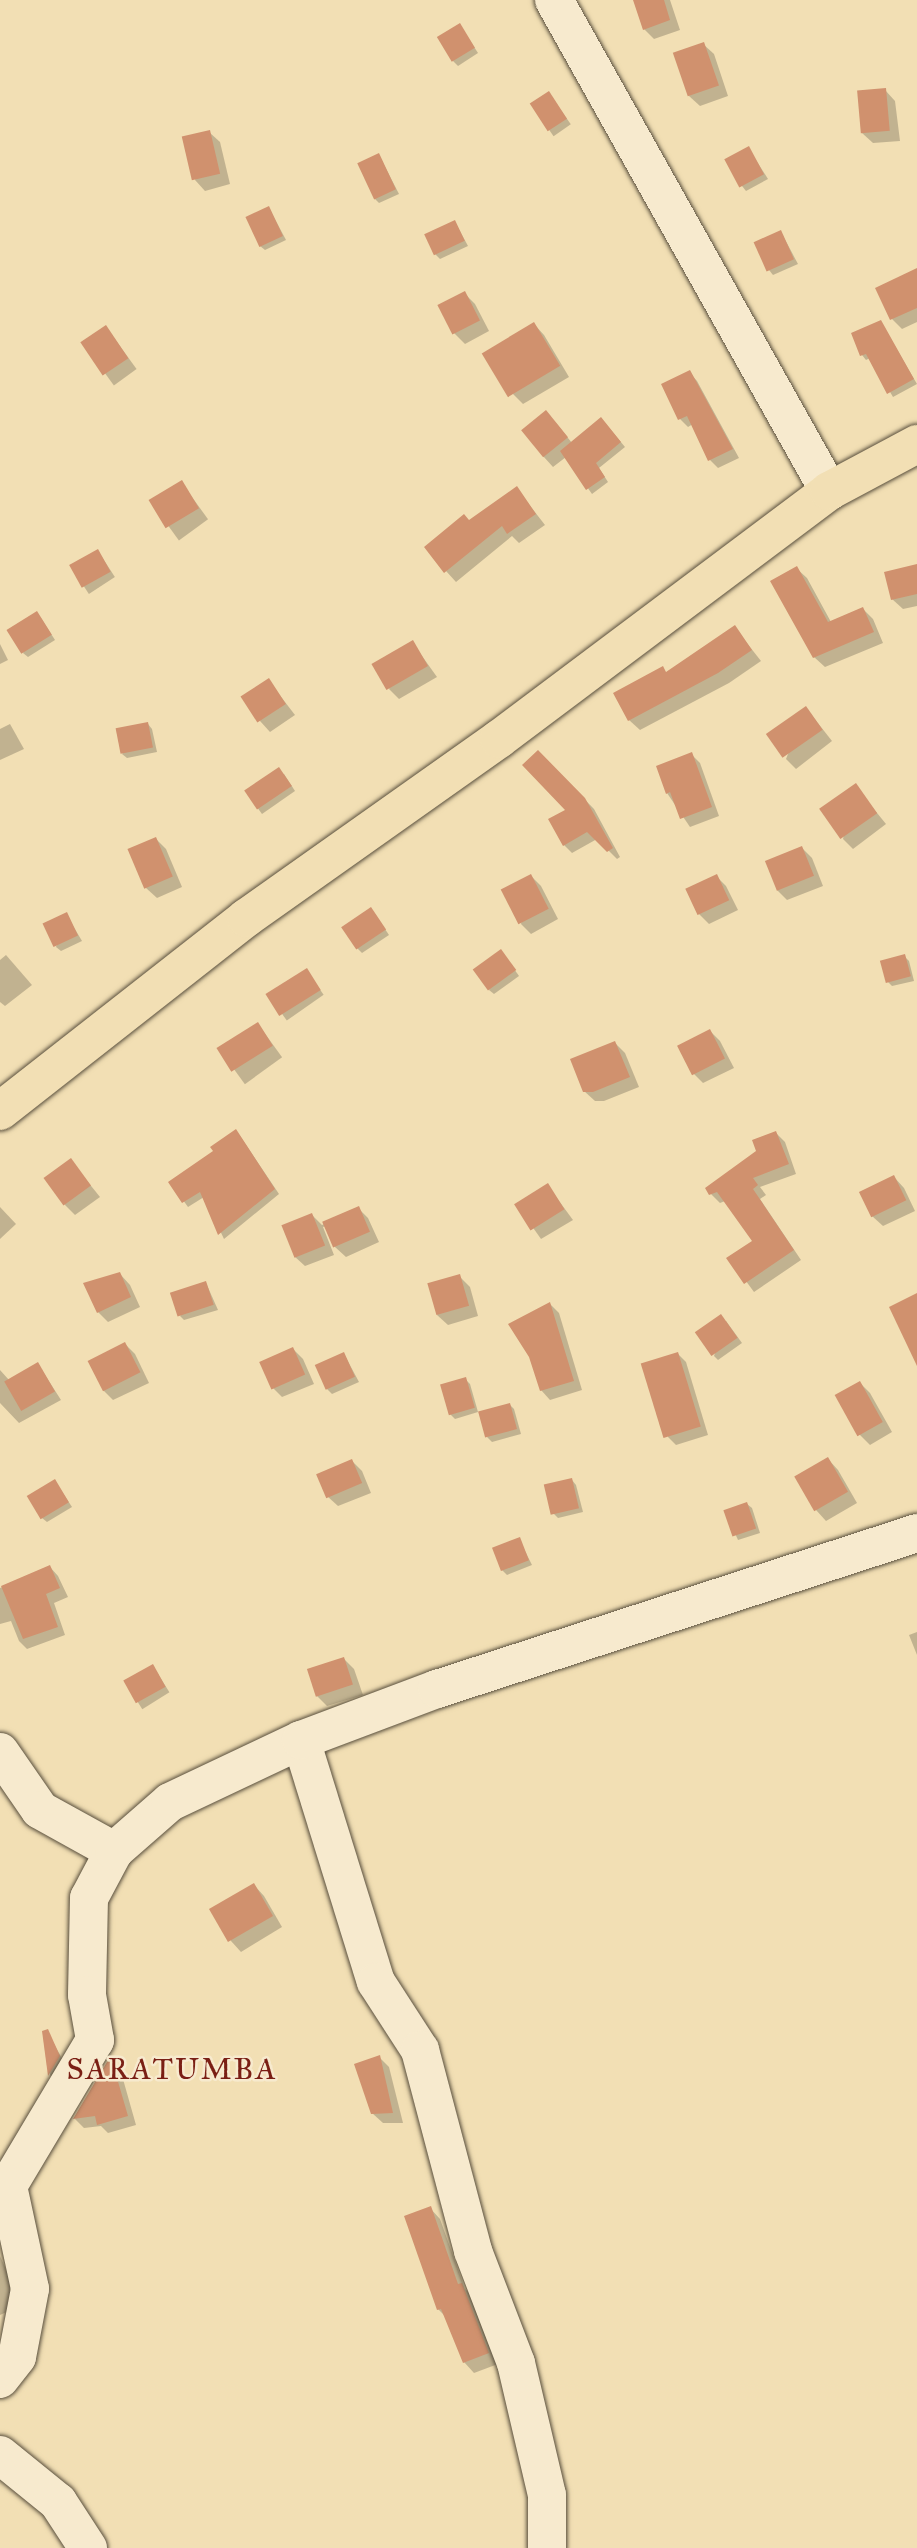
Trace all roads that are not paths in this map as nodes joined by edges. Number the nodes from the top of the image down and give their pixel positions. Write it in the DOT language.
graph roads {
  1 [pos="554,0"];
  2 [pos="917,444"];
  3 [pos="830,491"];
  4 [pos="0,1111"];
  5 [pos="917,1533"];
  6 [pos="301,1740"];
  7 [pos="0,1752"];
  8 [pos="114,1851"];
  9 [pos="0,2379"];
  10 [pos="0,2455"];
  11 [pos="88,2548"];
  12 [pos="547,2548"];
  1 -- 3 [label="street"];
  2 -- 3 [label="main road"];
  3 -- 4 [label="main road"];
  5 -- 6 [label="street"];
  6 -- 8 [label="street"];
  6 -- 12 [label="street"];
  7 -- 8 [label="street"];
  8 -- 9 [label="street"];
  10 -- 11 [label="street"];
}
